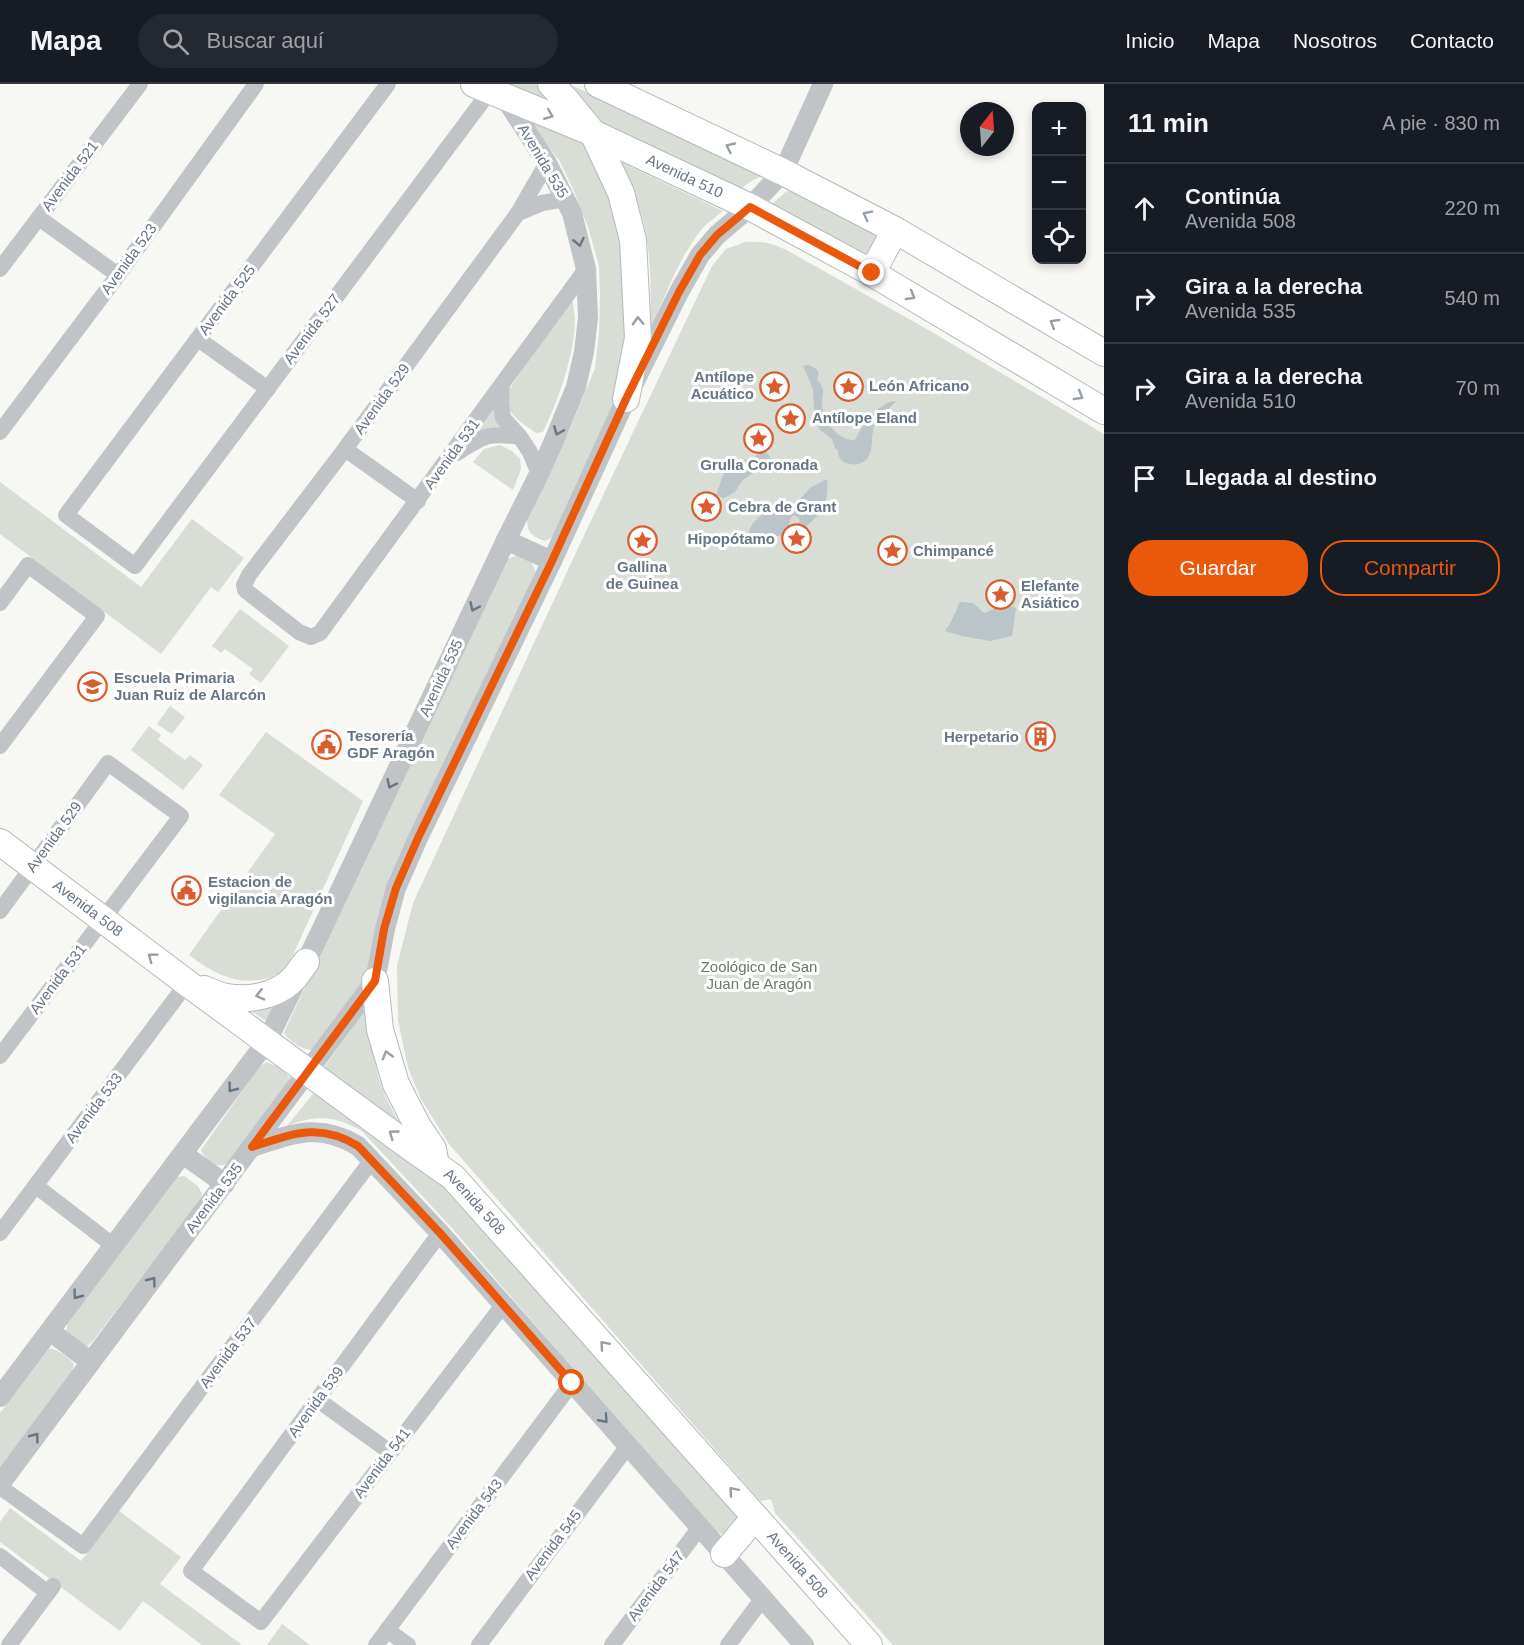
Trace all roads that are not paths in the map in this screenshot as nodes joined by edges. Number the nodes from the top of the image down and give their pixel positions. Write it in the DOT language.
graph roads {
  1 [pos="140,84"];
  2 [pos="256,84"];
  3 [pos="388,84"];
  4 [pos="551,84"];
  5 [pos="598,84"];
  6 [pos="823,84"];
  7 [pos="496,89"];
  8 [pos="593,133"];
  9 [pos="548,163"];
  10 [pos="783,172"];
  11 [pos="566,199"];
  12 [pos="750,207"];
  13 [pos="518,213"];
  14 [pos="39,218"];
  15 [pos="895,230"];
  16 [pos="0,269"];
  17 [pos="586,269"];
  18 [pos="872,273"];
  19 [pos="118,275"];
  20 [pos="198,339"];
  21 [pos="1104,353"];
  22 [pos="502,384"];
  23 [pos="268,389"];
  24 [pos="626,399"];
  25 [pos="1104,411"];
  26 [pos="0,432"];
  27 [pos="520,437"];
  28 [pos="345,449"];
  29 [pos="448,459"];
  30 [pos="539,474"];
  31 [pos="418,501"];
  32 [pos="506,540"];
  33 [pos="552,561"];
  34 [pos="135,566"];
  35 [pos="0,603"];
  36 [pos="316,636"];
  37 [pos="0,746"];
  38 [pos="181,816"];
  39 [pos="0,842"];
  40 [pos="32,867"];
  41 [pos="0,911"];
  42 [pos="103,919"];
  43 [pos="306,962"];
  44 [pos="375,981"];
  45 [pos="187,983"];
  46 [pos="267,1041"];
  47 [pos="0,1056"];
  48 [pos="308,1072"];
  49 [pos="252,1147"];
  50 [pos="183,1154"];
  51 [pos="372,1160"];
  52 [pos="436,1165"];
  53 [pos="225,1184"];
  54 [pos="36,1186"];
  55 [pos="0,1233"];
  56 [pos="440,1233"];
  57 [pos="114,1246"];
  58 [pos="503,1305"];
  59 [pos="50,1331"];
  60 [pos="91,1362"];
  61 [pos="572,1383"];
  62 [pos="0,1397"];
  63 [pos="318,1400"];
  64 [pos="628,1446"];
  65 [pos="390,1452"];
  66 [pos="0,1486"];
  67 [pos="755,1516"];
  68 [pos="700,1527"];
  69 [pos="724,1554"];
  70 [pos="0,1556"];
  71 [pos="763,1598"];
  72 [pos="261,1622"];
  73 [pos="387,1629"];
  74 [pos="802,1644"];
  75 [pos="9,1645"];
  76 [pos="376,1645"];
  77 [pos="408,1645"];
  78 [pos="479,1645"];
  79 [pos="612,1645"];
  80 [pos="728,1645"];
  81 [pos="869,1645"];
  1 -- 14 [label="street, Avenida 521"];
  2 -- 19 [label="street, Avenida 523"];
  3 -- 20 [label="street, Avenida 525"];
  4 -- 8 [label="main road"];
  10 -- 5 [label="main road, one-way"];
  6 -- 10 [label="street, Avenida 535"];
  7 -- 8 [label="main road, Avenida 510, one-way"];
  7 -- 9 [label="street, Avenida 535"];
  7 -- 23 [label="street, Avenida 527"];
  8 -- 12 [label="main road, Avenida 510"];
  24 -- 8 [label="main road, one-way"];
  9 -- 11 [label="street, Avenida 535"];
  9 -- 13 [label="street, Avenida 529"];
  10 -- 12 [label="street, Avenida 535"];
  15 -- 10 [label="main road, one-way"];
  11 -- 13 [label="street"];
  11 -- 17 [label="street, Avenida 535, one-way"];
  12 -- 18 [label="main road, Avenida 510"];
  12 -- 24 [label="street, Avenida 535"];
  13 -- 28 [label="street, Avenida 529"];
  14 -- 16 [label="street, Avenida 521"];
  14 -- 19 [label="street"];
  15 -- 18 [label="main road"];
  21 -- 15 [label="main road, one-way"];
  17 -- 22 [label="street, Avenida 531"];
  17 -- 30 [label="street, Avenida 535, one-way"];
  18 -- 25 [label="main road, Avenida 510, one-way"];
  19 -- 26 [label="street, Avenida 523"];
  20 -- 23 [label="street"];
  20 -- 34 [label="street, Avenida 525"];
  22 -- 27 [label="street"];
  22 -- 29 [label="street, Avenida 531"];
  23 -- 34 [label="street, Avenida 527"];
  24 -- 33 [label="street, Avenida 535"];
  27 -- 29 [label="street"];
  27 -- 30 [label="street"];
  28 -- 31 [label="street"];
  28 -- 36 [label="street, Avenida 529"];
  29 -- 31 [label="street, Avenida 531"];
  30 -- 32 [label="street, Avenida 535"];
  31 -- 36 [label="street, Avenida 531"];
  32 -- 33 [label="street"];
  32 -- 43 [label="street, Avenida 535, one-way"];
  33 -- 44 [label="street, Avenida 535"];
  35 -- 37 [label="street"];
  38 -- 40 [label="street, Avenida 529"];
  38 -- 42 [label="street, Avenida 531"];
  39 -- 40 [label="main road, Avenida 508"];
  40 -- 41 [label="street, Avenida 529"];
  40 -- 42 [label="main road, Avenida 508"];
  45 -- 42 [label="main road, Avenida 508, one-way"];
  42 -- 47 [label="street, Avenida 531"];
  43 -- 45 [label="main road, one-way"];
  43 -- 46 [label="street, Avenida 535"];
  44 -- 48 [label="street, Avenida 535"];
  52 -- 44 [label="main road, one-way"];
  45 -- 46 [label="main road, Avenida 508"];
  45 -- 54 [label="street, Avenida 533"];
  46 -- 48 [label="main road, Avenida 508"];
  46 -- 50 [label="street, Avenida 535, one-way"];
  48 -- 49 [label="street, Avenida 535"];
  52 -- 48 [label="main road, Avenida 508, one-way"];
  49 -- 51 [label="street"];
  49 -- 53 [label="street, Avenida 535"];
  50 -- 53 [label="street"];
  50 -- 57 [label="street, Avenida 535"];
  51 -- 56 [label="street"];
  51 -- 66 [label="street, Avenida 537"];
  67 -- 52 [label="main road, Avenida 508, one-way"];
  60 -- 53 [label="street, Avenida 535, one-way"];
  54 -- 55 [label="street, Avenida 533"];
  54 -- 57 [label="street"];
  56 -- 58 [label="street"];
  56 -- 63 [label="street, Avenida 539"];
  57 -- 59 [label="street, Avenida 535, one-way"];
  58 -- 61 [label="street"];
  58 -- 65 [label="street, Avenida 541"];
  59 -- 60 [label="street"];
  59 -- 62 [label="street, Avenida 535"];
  66 -- 60 [label="street, Avenida 535, one-way"];
  61 -- 64 [label="street, one-way"];
  61 -- 73 [label="street, Avenida 543"];
  63 -- 65 [label="street"];
  63 -- 72 [label="street, Avenida 539"];
  64 -- 68 [label="street"];
  64 -- 78 [label="street, Avenida 545"];
  65 -- 72 [label="street, Avenida 541"];
  67 -- 69 [label="main road"];
  67 -- 81 [label="main road, Avenida 508"];
  68 -- 69 [label="street"];
  68 -- 79 [label="street, Avenida 547"];
  69 -- 71 [label="street"];
  70 -- 75 [label="street"];
  71 -- 74 [label="street"];
  71 -- 80 [label="street"];
  73 -- 76 [label="street, Avenida 543"];
  73 -- 77 [label="street"];
}
